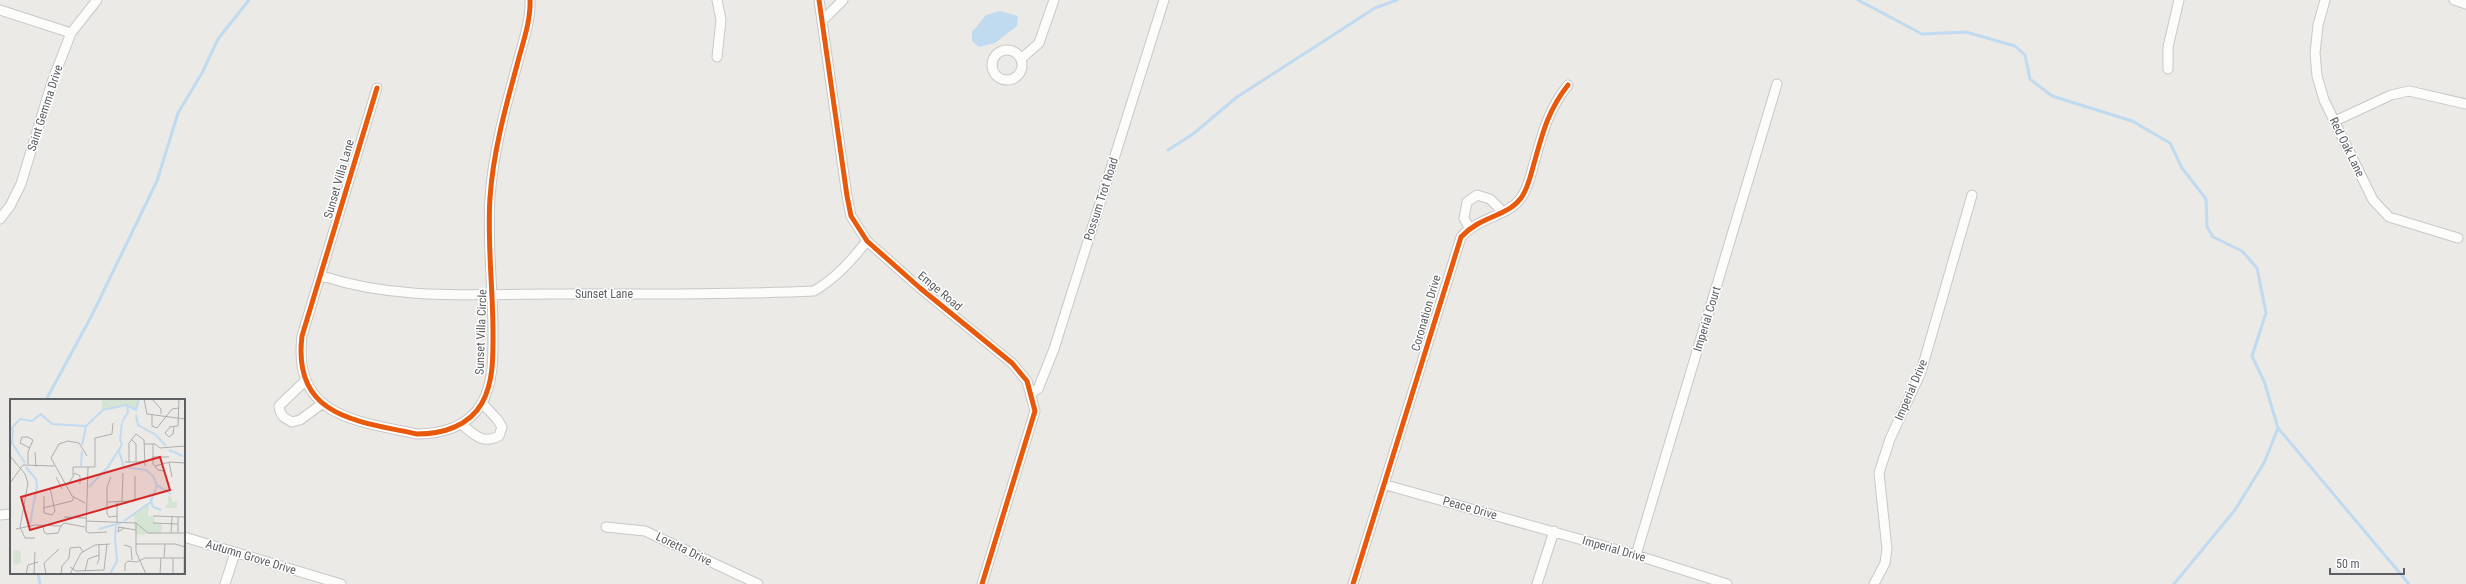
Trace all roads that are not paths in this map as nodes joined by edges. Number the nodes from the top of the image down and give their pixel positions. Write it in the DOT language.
graph roads {
  1 [pos="98,0"];
  2 [pos="530,0"];
  3 [pos="717,0"];
  4 [pos="819,0"];
  5 [pos="843,0"];
  6 [pos="1054,0"];
  7 [pos="1164,0"];
  8 [pos="2179,0"];
  9 [pos="2325,0"];
  10 [pos="2454,0"];
  11 [pos="2466,4"];
  12 [pos="0,10"];
  13 [pos="823,20"];
  14 [pos="71,33"];
  15 [pos="718,57"];
  16 [pos="1021,59"];
  17 [pos="2168,69"];
  18 [pos="1777,84"];
  19 [pos="1568,85"];
  20 [pos="377,88"];
  21 [pos="2466,104"];
  22 [pos="2335,121"];
  23 [pos="1972,195"];
  24 [pos="1503,212"];
  25 [pos="2,214"];
  26 [pos="1469,228"];
  27 [pos="2458,238"];
  28 [pos="867,241"];
  29 [pos="322,276"];
  30 [pos="493,294"];
  31 [pos="306,380"];
  32 [pos="1031,392"];
  33 [pos="323,403"];
  34 [pos="482,403"];
  35 [pos="461,424"];
  36 [pos="1386,484"];
  37 [pos="10,514"];
  38 [pos="0,515"];
  39 [pos="606,527"];
  40 [pos="1554,531"];
  41 [pos="185,537"];
  42 [pos="235,552"];
  43 [pos="1636,555"];
  44 [pos="225,584"];
  45 [pos="341,584"];
  46 [pos="758,584"];
  47 [pos="982,584"];
  48 [pos="1353,584"];
  49 [pos="1537,584"];
  50 [pos="1727,584"];
  51 [pos="1874,584"];
  1 -- 14 [label="street, Saint Gemma Drive"];
  2 -- 30 [label="street, Sunset Villa Circle"];
  3 -- 15 [label="street"];
  4 -- 13 [label="street, Emge Road"];
  5 -- 13 [label="street"];
  6 -- 16 [label="street"];
  7 -- 32 [label="street, Possum Trot Road"];
  8 -- 17 [label="street"];
  9 -- 22 [label="street, Red Oak Lane"];
  10 -- 11 [label="street"];
  12 -- 14 [label="street"];
  13 -- 28 [label="street, Emge Road"];
  14 -- 25 [label="street, Saint Gemma Drive"];
  18 -- 43 [label="street, Imperial Court"];
  19 -- 24 [label="street, Coronation Drive"];
  20 -- 29 [label="street, Sunset Villa Lane"];
  21 -- 22 [label="street"];
  22 -- 27 [label="street, Red Oak Lane"];
  23 -- 51 [label="street, Imperial Drive"];
  24 -- 26 [label="street, Coronation Drive"];
  24 -- 26 [label="street"];
  26 -- 36 [label="street, Coronation Drive"];
  28 -- 30 [label="street, Sunset Lane"];
  28 -- 32 [label="street, Emge Road"];
  29 -- 30 [label="street, Sunset Lane"];
  29 -- 31 [label="street, Sunset Villa Circle"];
  30 -- 34 [label="street, Sunset Villa Circle"];
  31 -- 33 [label="street, Sunset Villa Circle"];
  31 -- 33 [label="street"];
  32 -- 47 [label="street, Emge Road"];
  33 -- 35 [label="street, Sunset Villa Circle"];
  34 -- 35 [label="street, Sunset Villa Circle"];
  34 -- 35 [label="street"];
  36 -- 40 [label="street, Peace Drive"];
  36 -- 48 [label="street, Coronation Drive"];
  37 -- 38 [label="street"];
  39 -- 46 [label="street, Loretta Drive"];
  40 -- 43 [label="street, Imperial Drive"];
  40 -- 49 [label="street"];
  41 -- 42 [label="street, Autumn Grove Drive"];
  42 -- 44 [label="street"];
  42 -- 45 [label="street, Autumn Grove Drive"];
  43 -- 50 [label="street, Imperial Drive"];
}
